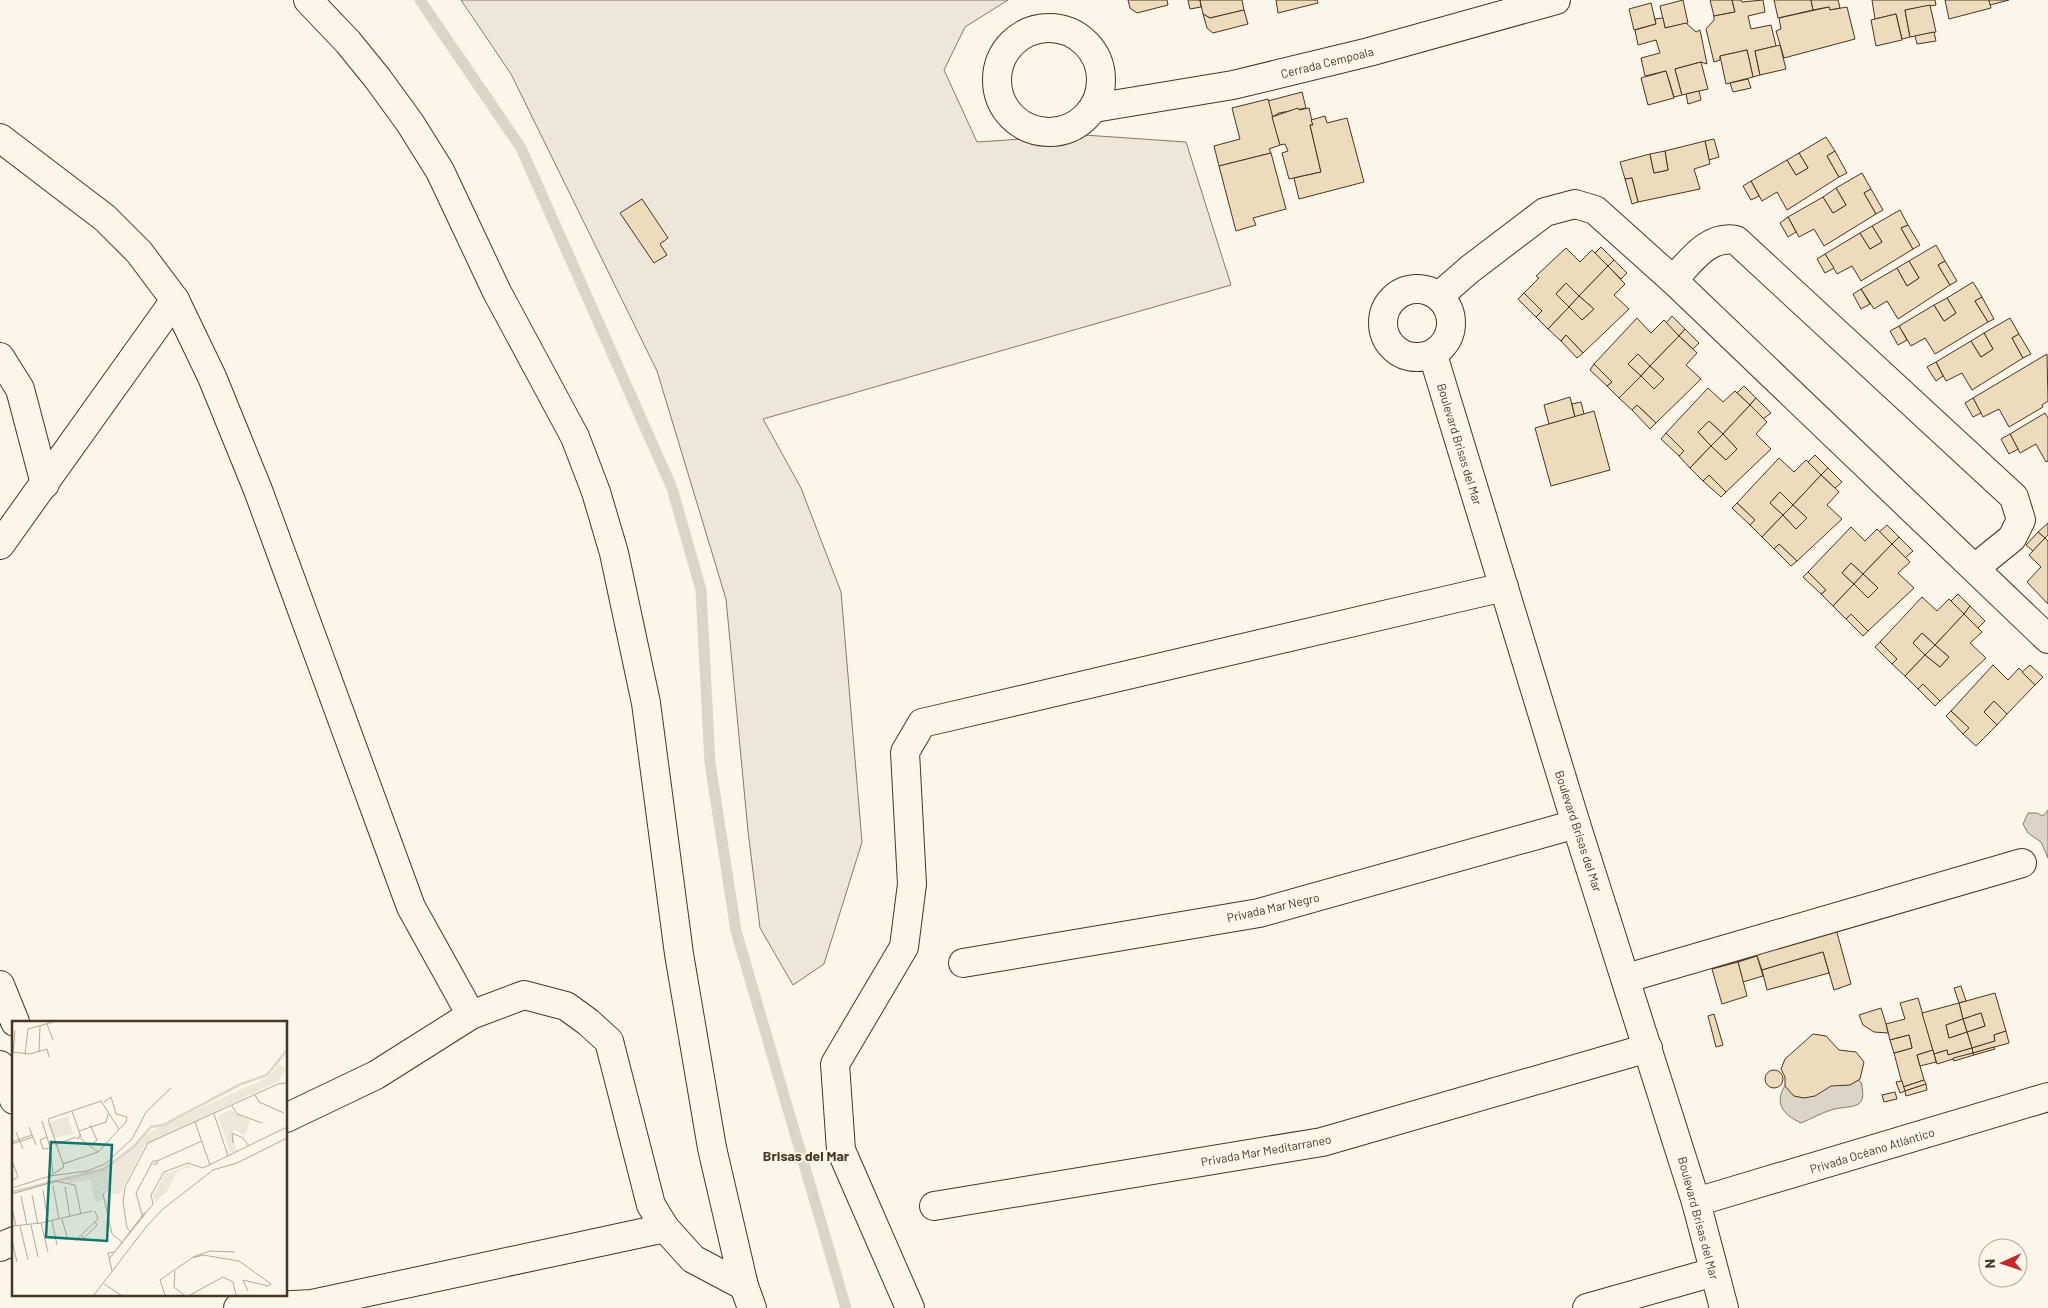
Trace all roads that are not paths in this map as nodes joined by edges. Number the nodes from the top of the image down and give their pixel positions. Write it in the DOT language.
graph roads {
  1 [pos="308,0"];
  2 [pos="1556,0"];
  3 [pos="1094,108"];
  4 [pos="0,138"];
  5 [pos="1673,280"];
  6 [pos="1438,296"];
  7 [pos="175,300"];
  8 [pos="1433,355"];
  9 [pos="0,357"];
  10 [pos="45,484"];
  11 [pos="0,545"];
  12 [pos="1975,568"];
  13 [pos="1504,587"];
  14 [pos="2048,639"];
  15 [pos="1576,824"];
  16 [pos="2022,863"];
  17 [pos="963,964"];
  18 [pos="1627,978"];
  19 [pos="0,985"];
  20 [pos="471,1015"];
  21 [pos="15,1021"];
  22 [pos="1648,1048"];
  23 [pos="0,1065"];
  24 [pos="12,1095"];
  25 [pos="2048,1097"];
  26 [pos="288,1117"];
  27 [pos="1696,1202"];
  28 [pos="934,1206"];
  29 [pos="665,1228"];
  30 [pos="12,1242"];
  31 [pos="0,1247"];
  32 [pos="1714,1272"];
  33 [pos="748,1297"];
  34 [pos="238,1308"];
  35 [pos="910,1308"];
  36 [pos="1587,1308"];
  37 [pos="1724,1308"];
  1 -- 33 [label="street"];
  2 -- 3 [label="street, Cerrada Cempoala"];
  4 -- 7 [label="street"];
  5 -- 6 [label="street"];
  5 -- 12 [label="street"];
  5 -- 12 [label="street"];
  6 -- 8 [label="street"];
  6 -- 8 [label="street"];
  7 -- 10 [label="street"];
  7 -- 20 [label="street"];
  8 -- 13 [label="street, Boulevard Brisas del Mar"];
  9 -- 10 [label="street"];
  10 -- 11 [label="street"];
  12 -- 14 [label="street"];
  13 -- 15 [label="street, Boulevard Brisas del Mar"];
  13 -- 35 [label="street"];
  15 -- 17 [label="street, Privada Mar Negro"];
  15 -- 18 [label="street, Boulevard Brisas del Mar"];
  16 -- 18 [label="street"];
  18 -- 22 [label="street, Boulevard Brisas del Mar"];
  19 -- 21 [label="street"];
  20 -- 26 [label="street"];
  20 -- 29 [label="street"];
  22 -- 27 [label="street, Boulevard Brisas del Mar"];
  22 -- 28 [label="street, Privada Mar Meditarraneo"];
  23 -- 24 [label="street"];
  25 -- 27 [label="street, Privada Océano Atlántico"];
  27 -- 32 [label="street, Boulevard Brisas del Mar"];
  29 -- 33 [label="street"];
  29 -- 34 [label="street"];
  30 -- 31 [label="street"];
  32 -- 36 [label="street"];
  32 -- 37 [label="street, Boulevard Brisas del Mar"];
}
